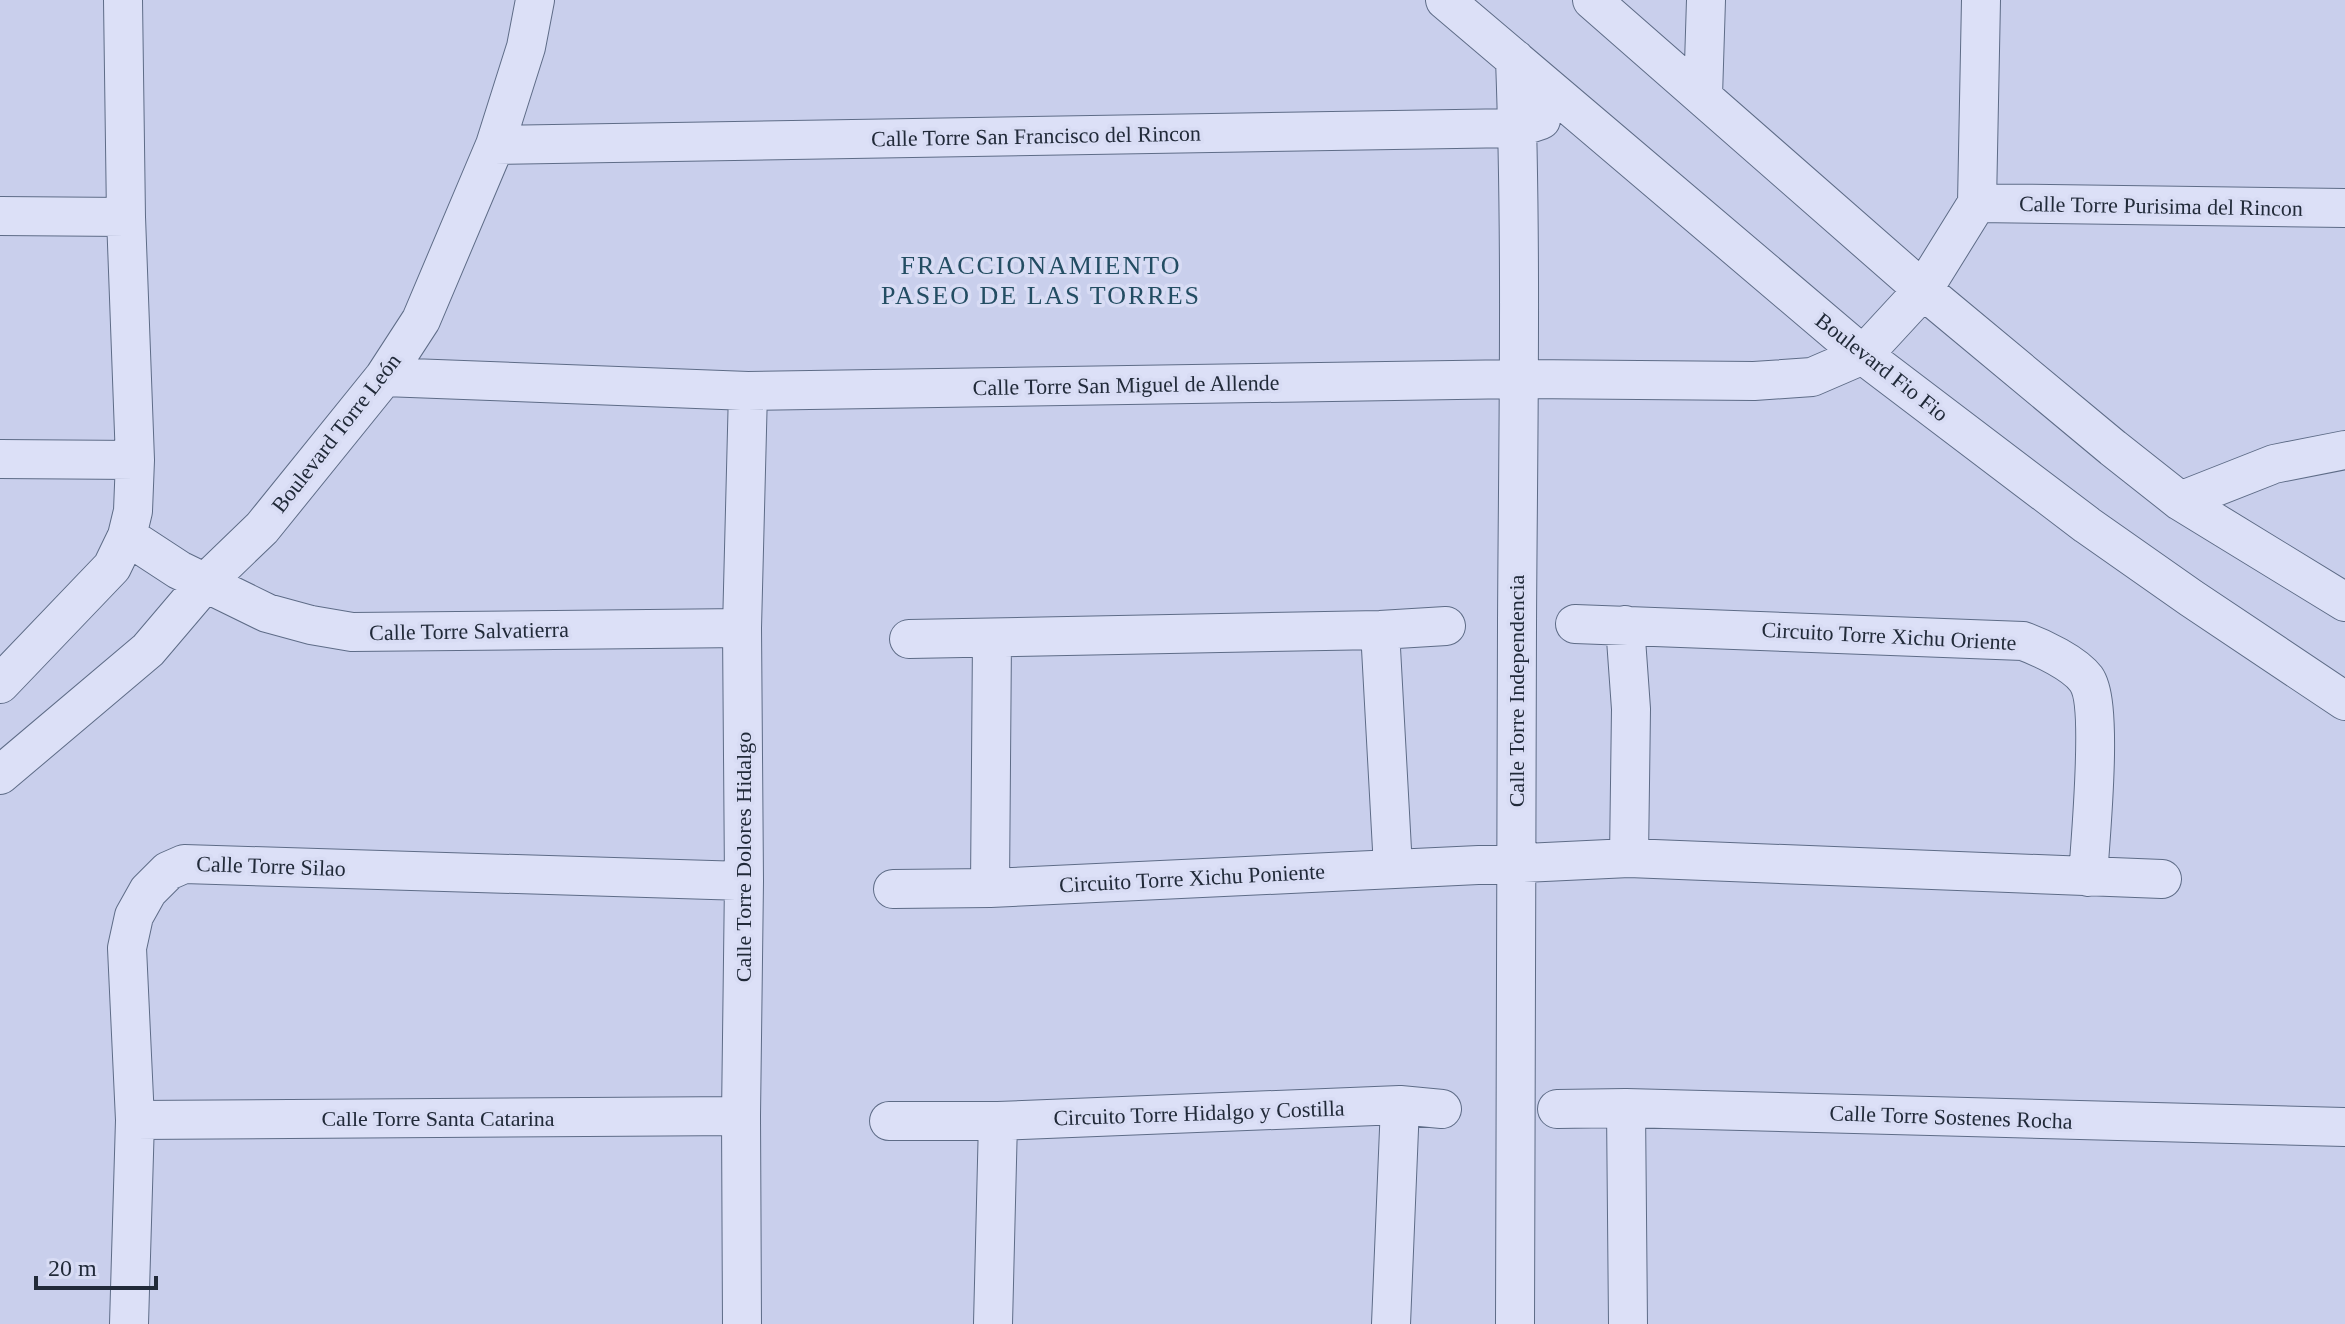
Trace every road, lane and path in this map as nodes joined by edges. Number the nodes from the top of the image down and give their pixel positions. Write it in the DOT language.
graph roads {
  1 [pos="123,0"];
  2 [pos="535,0"];
  3 [pos="1445,0"];
  4 [pos="1592,0"];
  5 [pos="1706,0"];
  6 [pos="1981,0"];
  7 [pos="1515,59"];
  8 [pos="1703,96"];
  9 [pos="1574,109"];
  10 [pos="1517,128"];
  11 [pos="495,145"];
  12 [pos="1977,203"];
  13 [pos="2345,208"];
  14 [pos="0,216"];
  15 [pos="126,217"];
  16 [pos="1923,290"];
  17 [pos="1863,355"];
  18 [pos="384,377"];
  19 [pos="1519,379"];
  20 [pos="748,391"];
  21 [pos="2345,450"];
  22 [pos="0,459"];
  23 [pos="135,460"];
  24 [pos="2180,501"];
  25 [pos="127,536"];
  26 [pos="205,583"];
  27 [pos="2345,602"];
  28 [pos="1575,624"];
  29 [pos="1625,625"];
  30 [pos="1446,626"];
  31 [pos="742,628"];
  32 [pos="1380,630"];
  33 [pos="992,638"];
  34 [pos="909,639"];
  35 [pos="0,684"];
  36 [pos="2345,701"];
  37 [pos="0,775"];
  38 [pos="1629,858"];
  39 [pos="1515,862"];
  40 [pos="1393,868"];
  41 [pos="2088,877"];
  42 [pos="2162,879"];
  43 [pos="744,881"];
  44 [pos="990,888"];
  45 [pos="893,889"];
  46 [pos="1400,1105"];
  47 [pos="1626,1108"];
  48 [pos="1442,1109"];
  49 [pos="1557,1109"];
  50 [pos="741,1116"];
  51 [pos="135,1120"];
  52 [pos="889,1121"];
  53 [pos="998,1121"];
  54 [pos="2345,1127"];
  55 [pos="129,1324"];
  56 [pos="742,1324"];
  57 [pos="993,1324"];
  58 [pos="1391,1324"];
  59 [pos="1515,1324"];
  60 [pos="1628,1324"];
  1 -- 15 [label="street"];
  2 -- 11 [label="street, Boulevard Torre León"];
  3 -- 7 [label="street, Boulevard Fio Fio"];
  4 -- 8 [label="street"];
  5 -- 8 [label="street"];
  6 -- 12 [label="street"];
  7 -- 9 [label="street, Boulevard Fio Fio"];
  7 -- 10 [label="street, Calle Torre Independencia"];
  8 -- 16 [label="street"];
  9 -- 10 [label="street, Calle Torre San Francisco del Rincon"];
  9 -- 17 [label="street, Boulevard Fio Fio"];
  10 -- 11 [label="street, Calle Torre San Francisco del Rincon"];
  10 -- 19 [label="street, Calle Torre Independencia"];
  11 -- 18 [label="street, Boulevard Torre León"];
  12 -- 13 [label="street, Calle Torre Purisima del Rincon"];
  12 -- 16 [label="street"];
  14 -- 15 [label="street"];
  15 -- 23 [label="street"];
  16 -- 17 [label="street"];
  16 -- 24 [label="street"];
  17 -- 19 [label="street, Calle Torre San Miguel de Allende"];
  17 -- 36 [label="street, Boulevard Fio Fio"];
  18 -- 20 [label="street, Calle Torre San Miguel de Allende"];
  18 -- 26 [label="street, Boulevard Torre León"];
  19 -- 20 [label="street, Calle Torre San Miguel de Allende"];
  19 -- 39 [label="street, Calle Torre Independencia"];
  20 -- 31 [label="street, Calle Torre Dolores Hidalgo"];
  21 -- 24 [label="street"];
  22 -- 23 [label="street"];
  23 -- 25 [label="street"];
  24 -- 27 [label="street"];
  25 -- 26 [label="street, Calle Torre Salvatierra"];
  25 -- 35 [label="street"];
  26 -- 31 [label="street, Calle Torre Salvatierra"];
  26 -- 37 [label="street, Boulevard Torre León"];
  28 -- 29 [label="street, Circuito Torre Xichu Oriente"];
  29 -- 38 [label="street"];
  29 -- 41 [label="street, Circuito Torre Xichu Oriente"];
  30 -- 32 [label="street"];
  31 -- 43 [label="street, Calle Torre Dolores Hidalgo"];
  32 -- 33 [label="street"];
  32 -- 40 [label="street"];
  33 -- 34 [label="street"];
  33 -- 44 [label="street"];
  38 -- 39 [label="street"];
  38 -- 41 [label="street"];
  39 -- 40 [label="street, Circuito Torre Xichu Poniente"];
  39 -- 59 [label="street, Calle Torre Independencia"];
  40 -- 44 [label="street, Circuito Torre Xichu Poniente"];
  41 -- 42 [label="street"];
  43 -- 50 [label="street, Calle Torre Dolores Hidalgo"];
  43 -- 51 [label="street, Calle Torre Silao"];
  44 -- 45 [label="street, Circuito Torre Xichu Poniente"];
  46 -- 48 [label="street, Circuito Torre Hidalgo y Costilla"];
  46 -- 53 [label="street, Circuito Torre Hidalgo y Costilla"];
  46 -- 58 [label="street"];
  47 -- 49 [label="street, Calle Torre Sostenes Rocha"];
  47 -- 54 [label="street, Calle Torre Sostenes Rocha"];
  47 -- 60 [label="street"];
  50 -- 51 [label="street, Calle Torre Santa Catarina"];
  50 -- 56 [label="street, Calle Torre Dolores Hidalgo"];
  51 -- 55 [label="street, Calle Torre Silao"];
  52 -- 53 [label="street, Circuito Torre Hidalgo y Costilla"];
  53 -- 57 [label="street"];
}
